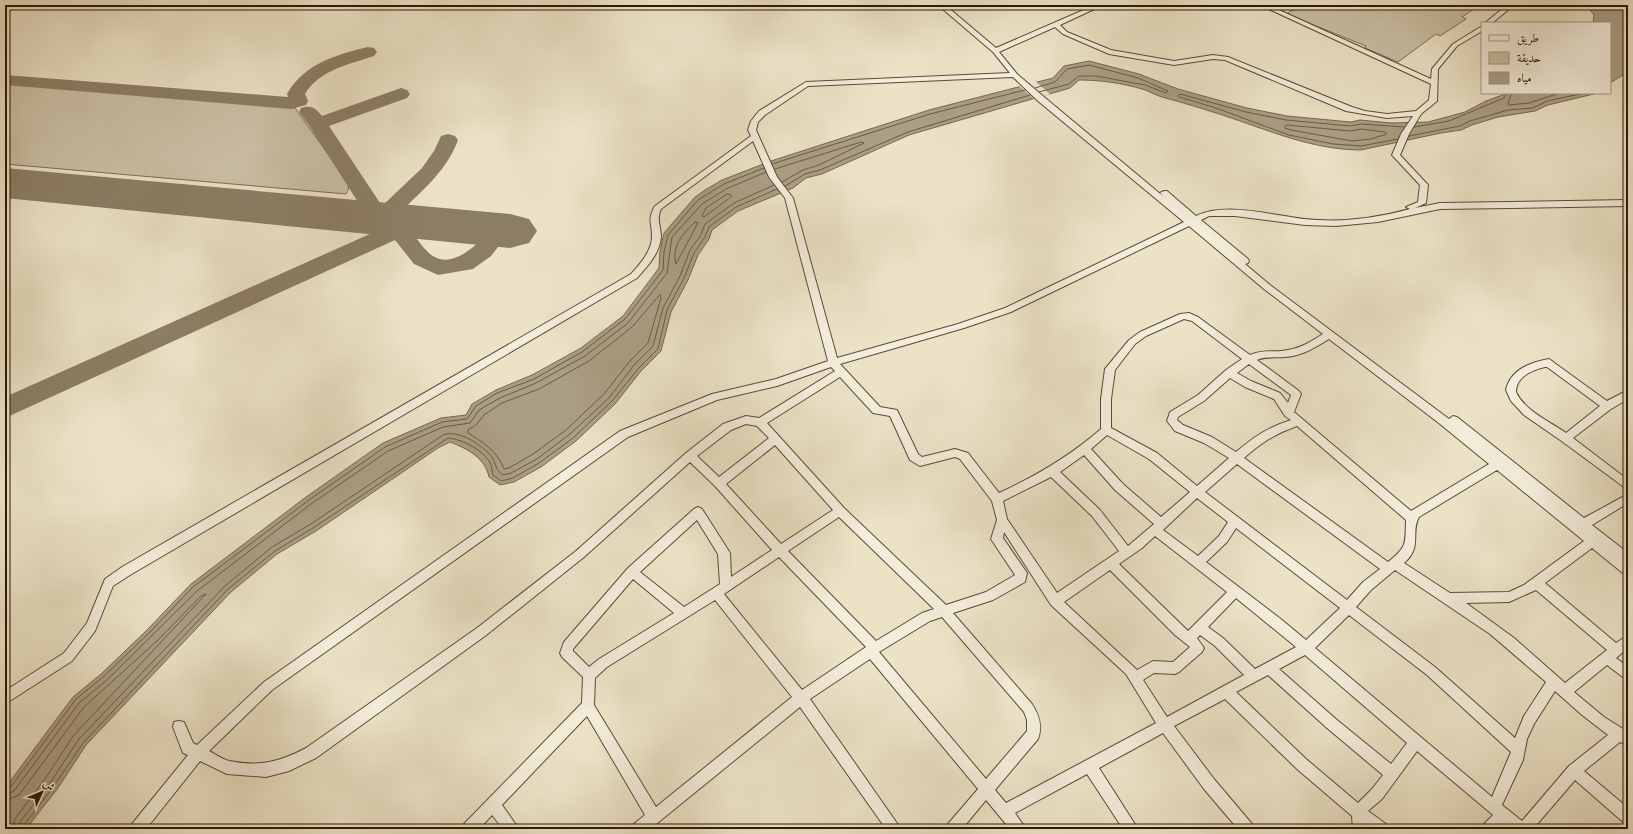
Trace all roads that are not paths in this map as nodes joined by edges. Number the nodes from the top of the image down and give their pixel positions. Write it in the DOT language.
graph roads {
  1 [pos="940,5"];
  2 [pos="948,5"];
  3 [pos="1100,5"];
  4 [pos="1263,5"];
  5 [pos="1511,5"];
  6 [pos="1489,22"];
  7 [pos="1056,24"];
  8 [pos="1481,29"];
  9 [pos="998,50"];
  10 [pos="1015,75"];
  11 [pos="1027,83"];
  12 [pos="1433,83"];
  13 [pos="1418,113"];
  14 [pos="755,136"];
  15 [pos="1628,203"];
  16 [pos="1386,218"];
  17 [pos="1192,221"];
  18 [pos="1329,335"];
  19 [pos="1248,360"];
  20 [pos="833,363"];
  21 [pos="841,372"];
  22 [pos="1230,373"];
  23 [pos="1628,394"];
  24 [pos="1607,406"];
  25 [pos="1288,413"];
  26 [pos="760,422"];
  27 [pos="1300,422"];
  28 [pos="1106,430"];
  29 [pos="1566,438"];
  30 [pos="774,439"];
  31 [pos="1086,450"];
  32 [pos="690,456"];
  33 [pos="1237,458"];
  34 [pos="1497,464"];
  35 [pos="1053,472"];
  36 [pos="719,483"];
  37 [pos="1628,486"];
  38 [pos="1197,492"];
  39 [pos="1628,498"];
  40 [pos="997,499"];
  41 [pos="840,511"];
  42 [pos="1412,518"];
  43 [pos="1002,520"];
  44 [pos="1235,521"];
  45 [pos="1580,526"];
  46 [pos="1158,527"];
  47 [pos="1593,541"];
  48 [pos="780,551"];
  49 [pos="1127,552"];
  50 [pos="1628,560"];
  51 [pos="1198,563"];
  52 [pos="1111,564"];
  53 [pos="1392,567"];
  54 [pos="1628,570"];
  55 [pos="632,572"];
  56 [pos="1536,583"];
  57 [pos="721,588"];
  58 [pos="1235,592"];
  59 [pos="1447,598"];
  60 [pos="1055,601"];
  61 [pos="1348,608"];
  62 [pos="943,610"];
  63 [pos="684,614"];
  64 [pos="1200,628"];
  65 [pos="1189,638"];
  66 [pos="1628,641"];
  67 [pos="1306,648"];
  68 [pos="873,650"];
  69 [pos="1612,654"];
  70 [pos="1269,668"];
  71 [pos="589,675"];
  72 [pos="1628,675"];
  73 [pos="1255,677"];
  74 [pos="1135,678"];
  75 [pos="1554,681"];
  76 [pos="1565,691"];
  77 [pos="1227,692"];
  78 [pos="5,698"];
  79 [pos="801,698"];
  80 [pos="588,706"];
  81 [pos="1165,725"];
  82 [pos="179,726"];
  83 [pos="1623,737"];
  84 [pos="1416,742"];
  85 [pos="1518,749"];
  86 [pos="198,753"];
  87 [pos="1089,765"];
  88 [pos="1574,771"];
  89 [pos="1393,774"];
  90 [pos="985,790"];
  91 [pos="493,805"];
  92 [pos="1498,810"];
  93 [pos="1004,812"];
  94 [pos="1359,813"];
  95 [pos="654,817"];
  96 [pos="1628,817"];
  97 [pos="137,829"];
  98 [pos="469,829"];
  99 [pos="512,829"];
  100 [pos="639,829"];
  101 [pos="894,829"];
  102 [pos="953,829"];
  103 [pos="1019,829"];
  104 [pos="1131,829"];
  105 [pos="1247,829"];
  106 [pos="1360,829"];
  107 [pos="1381,829"];
  108 [pos="1489,829"];
  109 [pos="1520,829"];
  110 [pos="1524,829"];
  1 -- 9 [label="street"];
  2 -- 9 [label="street"];
  3 -- 7 [label="street"];
  4 -- 12 [label="street"];
  5 -- 6 [label="street"];
  7 -- 9 [label="street"];
  7 -- 13 [label="street"];
  8 -- 12 [label="street"];
  9 -- 10 [label="street"];
  9 -- 11 [label="street"];
  10 -- 11 [label="street"];
  10 -- 14 [label="street"];
  11 -- 17 [label="street"];
  12 -- 13 [label="street"];
  13 -- 16 [label="street"];
  14 -- 20 [label="street"];
  14 -- 78 [label="street"];
  15 -- 16 [label="street"];
  16 -- 17 [label="street"];
  17 -- 18 [label="street"];
  17 -- 20 [label="street"];
  17 -- 45 [label="street"];
  18 -- 19 [label="street"];
  18 -- 34 [label="street"];
  19 -- 22 [label="street"];
  19 -- 25 [label="street"];
  19 -- 28 [label="street"];
  20 -- 21 [label="street"];
  20 -- 86 [label="street"];
  21 -- 26 [label="street"];
  21 -- 40 [label="street"];
  22 -- 25 [label="street"];
  22 -- 33 [label="street"];
  23 -- 24 [label="street"];
  24 -- 29 [label="street"];
  24 -- 29 [label="street"];
  25 -- 27 [label="street"];
  26 -- 30 [label="street"];
  26 -- 32 [label="street"];
  27 -- 33 [label="street"];
  27 -- 42 [label="street"];
  28 -- 31 [label="street"];
  28 -- 38 [label="street"];
  29 -- 37 [label="street"];
  30 -- 36 [label="street"];
  30 -- 41 [label="street"];
  31 -- 35 [label="street"];
  31 -- 46 [label="street"];
  32 -- 36 [label="street"];
  32 -- 86 [label="street"];
  33 -- 38 [label="street"];
  33 -- 53 [label="street"];
  34 -- 42 [label="street"];
  34 -- 45 [label="street"];
  35 -- 40 [label="street"];
  35 -- 49 [label="street"];
  36 -- 48 [label="street"];
  38 -- 44 [label="street"];
  38 -- 46 [label="street"];
  39 -- 45 [label="street"];
  40 -- 43 [label="street"];
  41 -- 48 [label="street"];
  41 -- 62 [label="street"];
  42 -- 53 [label="street"];
  43 -- 60 [label="street"];
  43 -- 62 [label="street"];
  44 -- 51 [label="street"];
  44 -- 61 [label="street"];
  45 -- 47 [label="street"];
  45 -- 50 [label="street"];
  46 -- 49 [label="street"];
  46 -- 51 [label="street"];
  47 -- 54 [label="street"];
  47 -- 56 [label="street"];
  48 -- 57 [label="street"];
  48 -- 68 [label="street"];
  49 -- 52 [label="street"];
  51 -- 58 [label="street"];
  52 -- 60 [label="street"];
  52 -- 65 [label="street"];
  53 -- 59 [label="street"];
  53 -- 61 [label="street"];
  55 -- 57 [label="street"];
  55 -- 63 [label="street"];
  55 -- 71 [label="street"];
  56 -- 59 [label="street"];
  56 -- 69 [label="street"];
  57 -- 63 [label="street"];
  57 -- 79 [label="street"];
  58 -- 64 [label="street"];
  58 -- 67 [label="street"];
  59 -- 75 [label="street"];
  60 -- 74 [label="street"];
  61 -- 67 [label="street"];
  61 -- 85 [label="street"];
  62 -- 68 [label="street"];
  62 -- 90 [label="street"];
  63 -- 71 [label="street"];
  64 -- 65 [label="street"];
  64 -- 73 [label="street"];
  65 -- 74 [label="street"];
  66 -- 69 [label="street"];
  67 -- 70 [label="street"];
  67 -- 84 [label="street"];
  68 -- 79 [label="street"];
  68 -- 90 [label="street"];
  69 -- 72 [label="street"];
  69 -- 76 [label="street"];
  70 -- 73 [label="street"];
  70 -- 89 [label="street"];
  71 -- 80 [label="street"];
  73 -- 77 [label="street"];
  74 -- 81 [label="street"];
  75 -- 76 [label="street"];
  75 -- 85 [label="street"];
  76 -- 83 [label="street"];
  77 -- 81 [label="street"];
  77 -- 94 [label="street"];
  79 -- 95 [label="street"];
  79 -- 101 [label="street"];
  80 -- 91 [label="street"];
  80 -- 95 [label="street"];
  81 -- 87 [label="street"];
  81 -- 105 [label="street"];
  82 -- 86 [label="street"];
  83 -- 88 [label="street"];
  84 -- 89 [label="street"];
  84 -- 92 [label="street"];
  85 -- 92 [label="street"];
  86 -- 97 [label="street"];
  87 -- 93 [label="street"];
  87 -- 104 [label="street"];
  88 -- 96 [label="street"];
  88 -- 110 [label="street"];
  89 -- 94 [label="street"];
  90 -- 93 [label="street"];
  90 -- 102 [label="street"];
  91 -- 98 [label="street"];
  91 -- 99 [label="street"];
  92 -- 108 [label="street"];
  92 -- 109 [label="street"];
  93 -- 103 [label="street"];
  94 -- 106 [label="street"];
  94 -- 107 [label="street"];
  95 -- 100 [label="street"];
}
